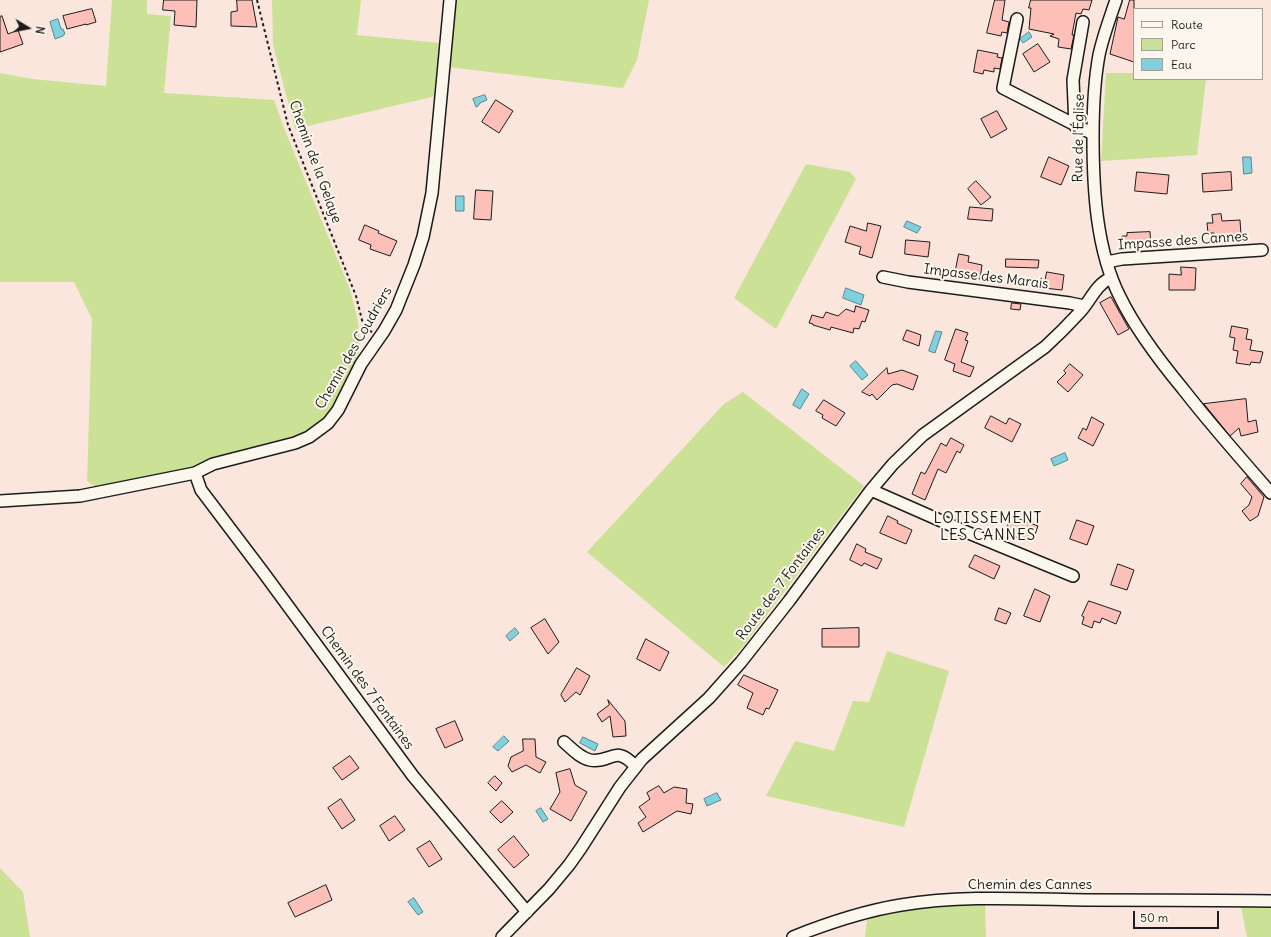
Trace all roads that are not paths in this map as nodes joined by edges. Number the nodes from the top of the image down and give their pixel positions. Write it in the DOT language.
graph roads {
  1 [pos="450,0"];
  2 [pos="1116,0"];
  3 [pos="1017,19"];
  4 [pos="1083,22"];
  5 [pos="1075,126"];
  6 [pos="1093,134"];
  7 [pos="1262,250"];
  8 [pos="1107,262"];
  9 [pos="883,277"];
  10 [pos="1111,278"];
  11 [pos="1084,306"];
  12 [pos="195,473"];
  13 [pos="871,490"];
  14 [pos="1271,493"];
  15 [pos="0,501"];
  16 [pos="1073,576"];
  17 [pos="564,742"];
  18 [pos="636,766"];
  19 [pos="1271,901"];
  20 [pos="527,912"];
  21 [pos="502,937"];
  22 [pos="793,937"];
  1 -- 12 [label="street, Chemin des Coudriers"];
  2 -- 6 [label="street, Rue de l'Église"];
  3 -- 5 [label="street"];
  4 -- 5 [label="street"];
  5 -- 6 [label="street"];
  6 -- 8 [label="street, Rue de l'Église"];
  7 -- 8 [label="street, Impasse des Cannes"];
  8 -- 10 [label="street, Rue de l'Église"];
  9 -- 11 [label="street, Impasse des Marais"];
  10 -- 11 [label="street, Route des 7 Fontaines"];
  10 -- 14 [label="street, Rue de l'Église"];
  11 -- 13 [label="street, Route des 7 Fontaines"];
  12 -- 15 [label="street, Chemin des Coudriers"];
  12 -- 20 [label="street, Chemin des 7 Fontaines"];
  13 -- 16 [label="street"];
  13 -- 18 [label="street, Route des 7 Fontaines"];
  17 -- 18 [label="street"];
  18 -- 20 [label="street, Route des 7 Fontaines"];
  19 -- 22 [label="street, Chemin des Cannes"];
  20 -- 21 [label="street, Route des 7 Fontaines"];
}
